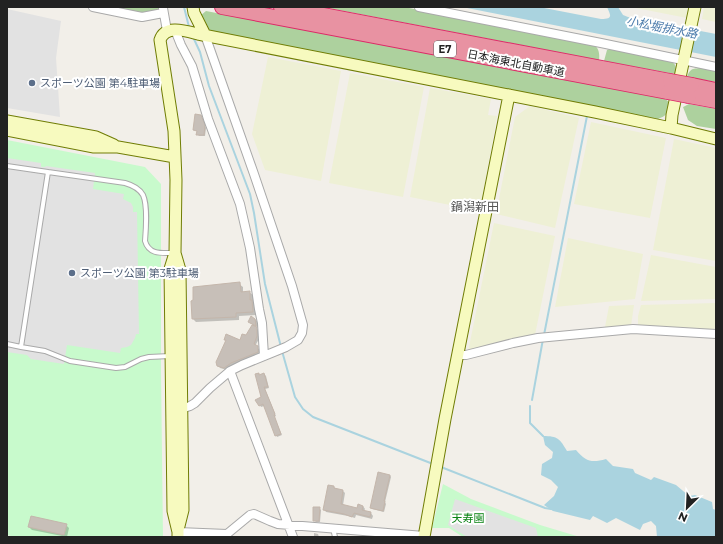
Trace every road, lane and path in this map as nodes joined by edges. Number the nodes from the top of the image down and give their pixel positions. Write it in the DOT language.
graph roads {
  1 [pos="93,7"];
  2 [pos="193,7"];
  3 [pos="222,7"];
  4 [pos="281,7"];
  5 [pos="419,7"];
  6 [pos="695,7"];
  7 [pos="163,10"];
  8 [pos="174,30"];
  9 [pos="202,34"];
  10 [pos="685,58"];
  11 [pos="716,67"];
  12 [pos="669,86"];
  13 [pos="716,90"];
  14 [pos="690,91"];
  15 [pos="509,95"];
  16 [pos="716,101"];
  17 [pos="7,121"];
  18 [pos="671,128"];
  19 [pos="7,130"];
  20 [pos="716,139"];
  21 [pos="118,147"];
  22 [pos="175,157"];
  23 [pos="7,166"];
  24 [pos="48,172"];
  25 [pos="175,253"];
  26 [pos="716,334"];
  27 [pos="7,344"];
  28 [pos="21,347"];
  29 [pos="265,355"];
  30 [pos="458,355"];
  31 [pos="170,356"];
  32 [pos="230,371"];
  33 [pos="177,411"];
  34 [pos="288,524"];
  35 [pos="333,528"];
  36 [pos="178,535"];
  37 [pos="293,537"];
  38 [pos="335,537"];
  39 [pos="424,537"];
  1 -- 7 [label="street"];
  2 -- 9 [label="street"];
  3 -- 12 [label="highway, 日本海東北自動車道 / E7"];
  4 -- 12 [label="highway, 日本海東北自動車道 / E7"];
  5 -- 10 [label="street"];
  6 -- 10 [label="street"];
  7 -- 8 [label="street"];
  8 -- 9 [label="street"];
  8 -- 22 [label="street"];
  8 -- 29 [label="street"];
  9 -- 15 [label="street"];
  9 -- 29 [label="street"];
  10 -- 11 [label="street"];
  10 -- 18 [label="street"];
  12 -- 14 [label="highway, 日本海東北自動車道 / E7, bridge"];
  13 -- 14 [label="highway, 日本海東北自動車道 / E7"];
  14 -- 16 [label="highway, 日本海東北自動車道 / E7"];
  15 -- 18 [label="street"];
  15 -- 30 [label="street"];
  17 -- 21 [label="street"];
  18 -- 20 [label="street"];
  19 -- 21 [label="street"];
  21 -- 22 [label="street"];
  22 -- 25 [label="street"];
  23 -- 24 [label="lane"];
  24 -- 25 [label="lane"];
  24 -- 28 [label="lane"];
  25 -- 31 [label="street"];
  25 -- 33 [label="street"];
  26 -- 30 [label="street"];
  27 -- 28 [label="lane"];
  28 -- 31 [label="lane"];
  29 -- 32 [label="street"];
  30 -- 39 [label="street"];
  31 -- 33 [label="street"];
  32 -- 33 [label="street"];
  32 -- 34 [label="street"];
  33 -- 36 [label="street"];
  34 -- 35 [label="street"];
  34 -- 36 [label="street"];
  34 -- 37 [label="street"];
  35 -- 38 [label="lane"];
  35 -- 39 [label="street"];
}
